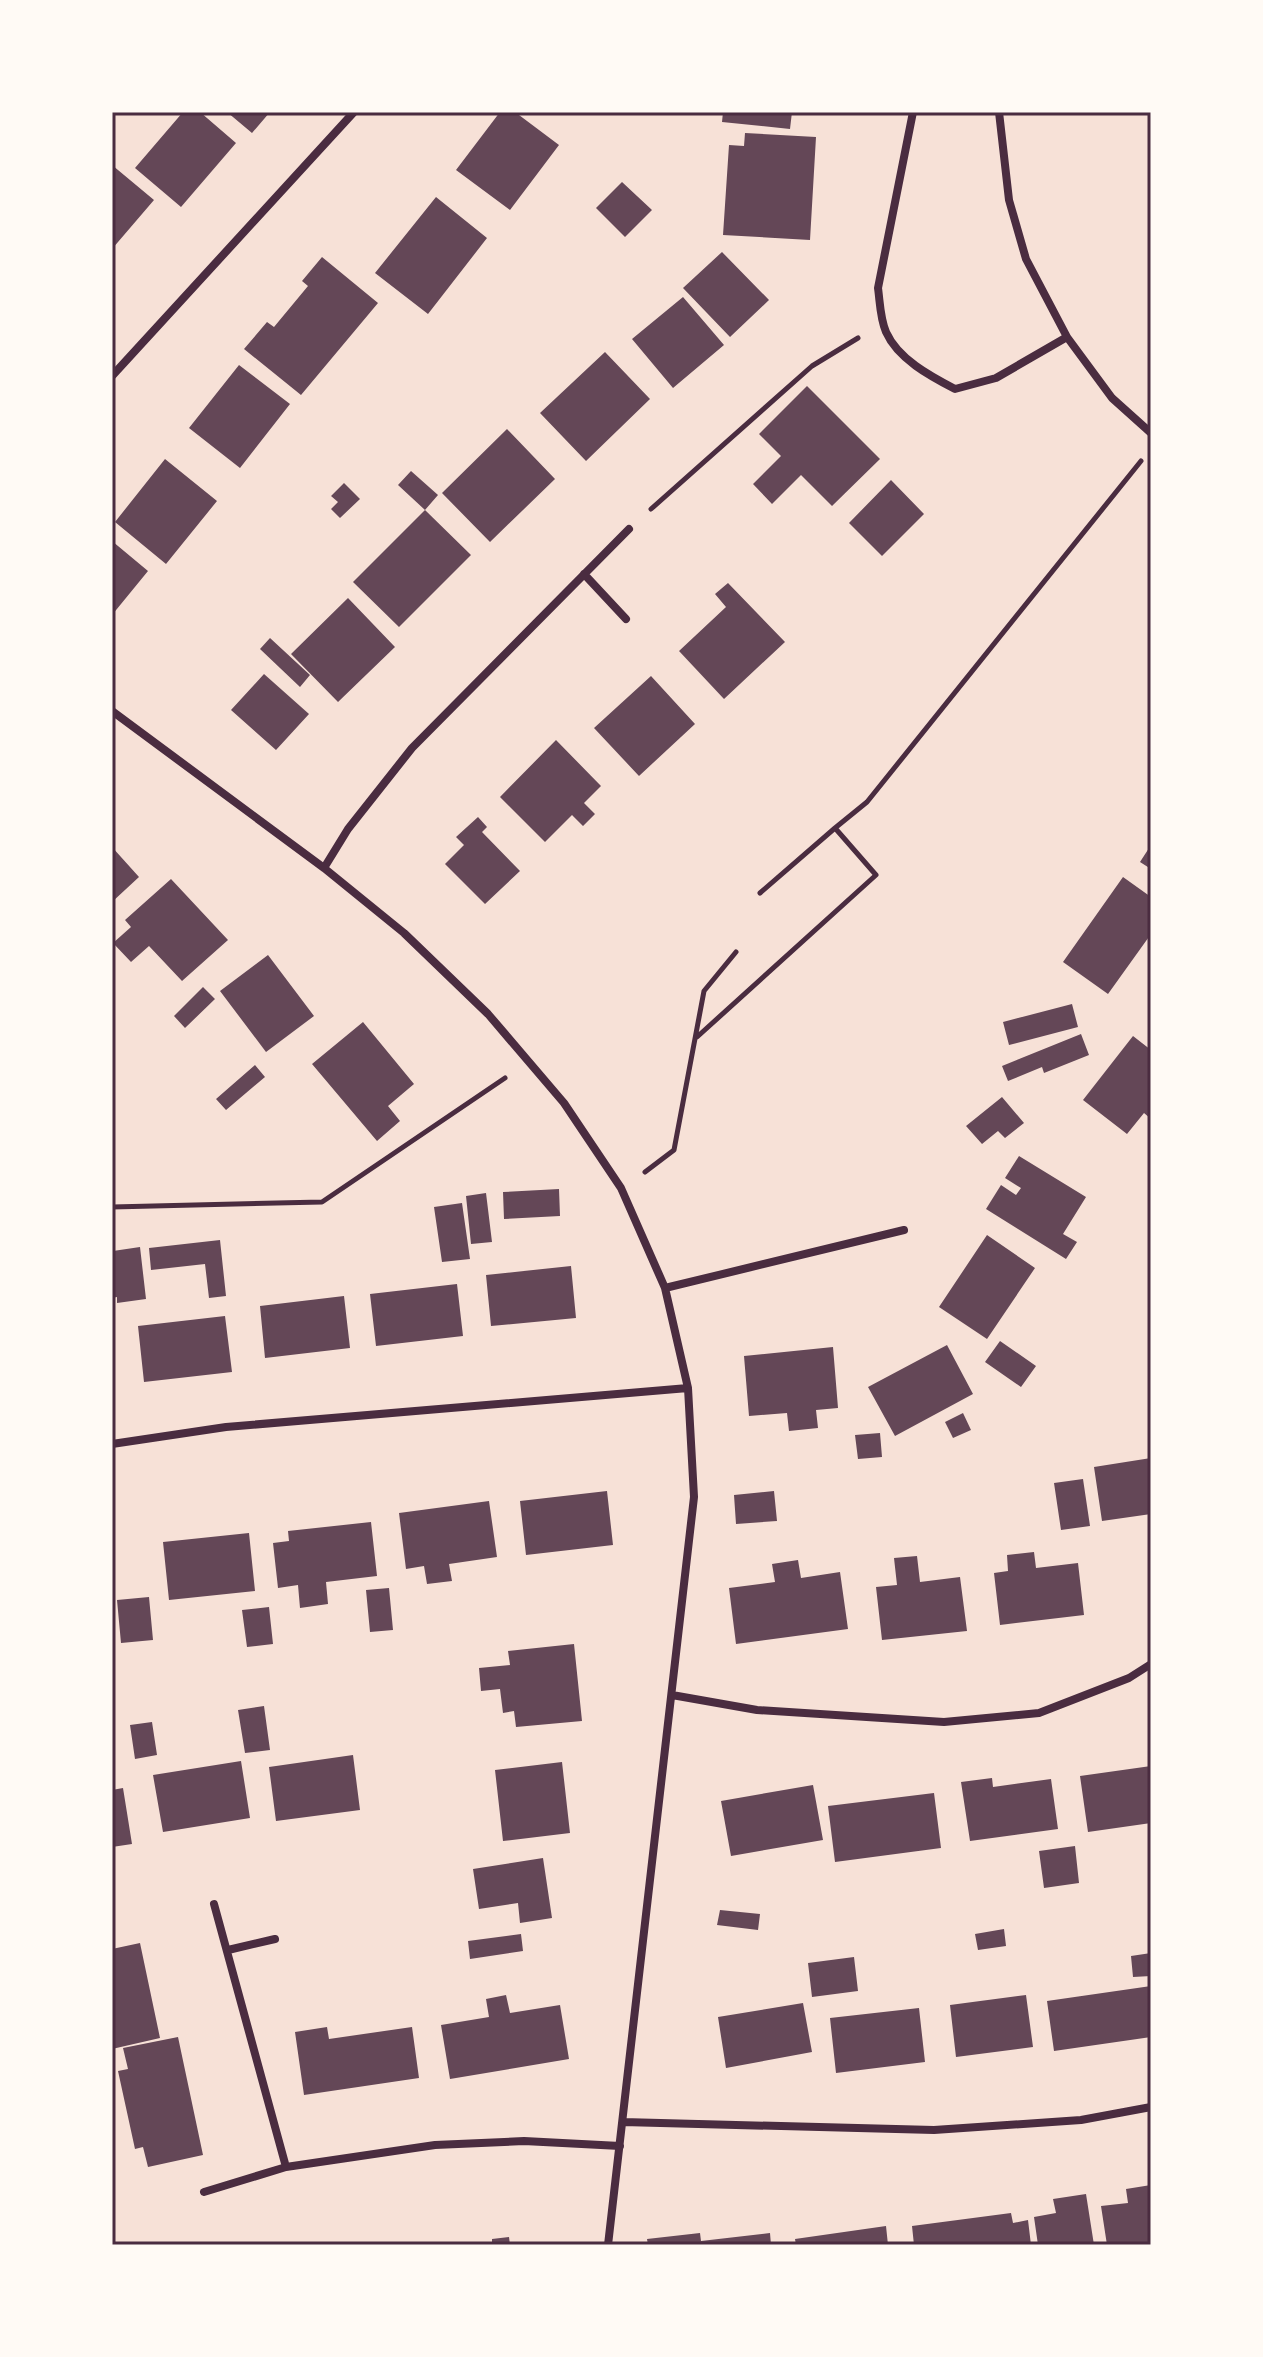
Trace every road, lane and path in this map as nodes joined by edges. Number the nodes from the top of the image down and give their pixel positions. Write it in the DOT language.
graph roads {
  1 [pos="354,112"];
  2 [pos="913,112"];
  3 [pos="999,112"];
  4 [pos="887,334"];
  5 [pos="1067,337"];
  6 [pos="112,376"];
  7 [pos="1151,433"];
  8 [pos="1141,460"];
  9 [pos="629,529"];
  10 [pos="584,574"];
  11 [pos="626,619"];
  12 [pos="112,711"];
  13 [pos="835,828"];
  14 [pos="324,868"];
  15 [pos="760,893"];
  16 [pos="736,952"];
  17 [pos="697,1037"];
  18 [pos="528,1062"];
  19 [pos="621,1188"];
  20 [pos="112,1207"];
  21 [pos="904,1230"];
  22 [pos="665,1288"];
  23 [pos="688,1388"];
  24 [pos="112,1444"];
  25 [pos="1151,1664"];
  26 [pos="672,1695"];
  27 [pos="214,1904"];
  28 [pos="275,1939"];
  29 [pos="228,1950"];
  30 [pos="1151,2107"];
  31 [pos="623,2122"];
  32 [pos="620,2146"];
  33 [pos="286,2167"];
  34 [pos="204,2192"];
  35 [pos="608,2245"];
  1 -- 6 [label="street"];
  2 -- 4 [label="street"];
  3 -- 5 [label="street"];
  4 -- 5 [label="street"];
  4 -- 9 [label="path"];
  5 -- 7 [label="street"];
  8 -- 13 [label="path"];
  9 -- 10 [label="street"];
  10 -- 11 [label="street"];
  10 -- 14 [label="street"];
  12 -- 14 [label="street"];
  13 -- 15 [label="path"];
  13 -- 17 [label="path"];
  14 -- 18 [label="street"];
  16 -- 17 [label="path"];
  17 -- 19 [label="path"];
  18 -- 19 [label="street"];
  18 -- 20 [label="path"];
  19 -- 22 [label="street"];
  21 -- 22 [label="street"];
  22 -- 23 [label="street"];
  23 -- 24 [label="street"];
  23 -- 26 [label="street"];
  25 -- 26 [label="street"];
  26 -- 31 [label="street"];
  27 -- 29 [label="street"];
  28 -- 29 [label="street"];
  29 -- 33 [label="street"];
  30 -- 31 [label="street"];
  31 -- 32 [label="street"];
  32 -- 33 [label="street"];
  32 -- 35 [label="street"];
  33 -- 34 [label="street"];
}
